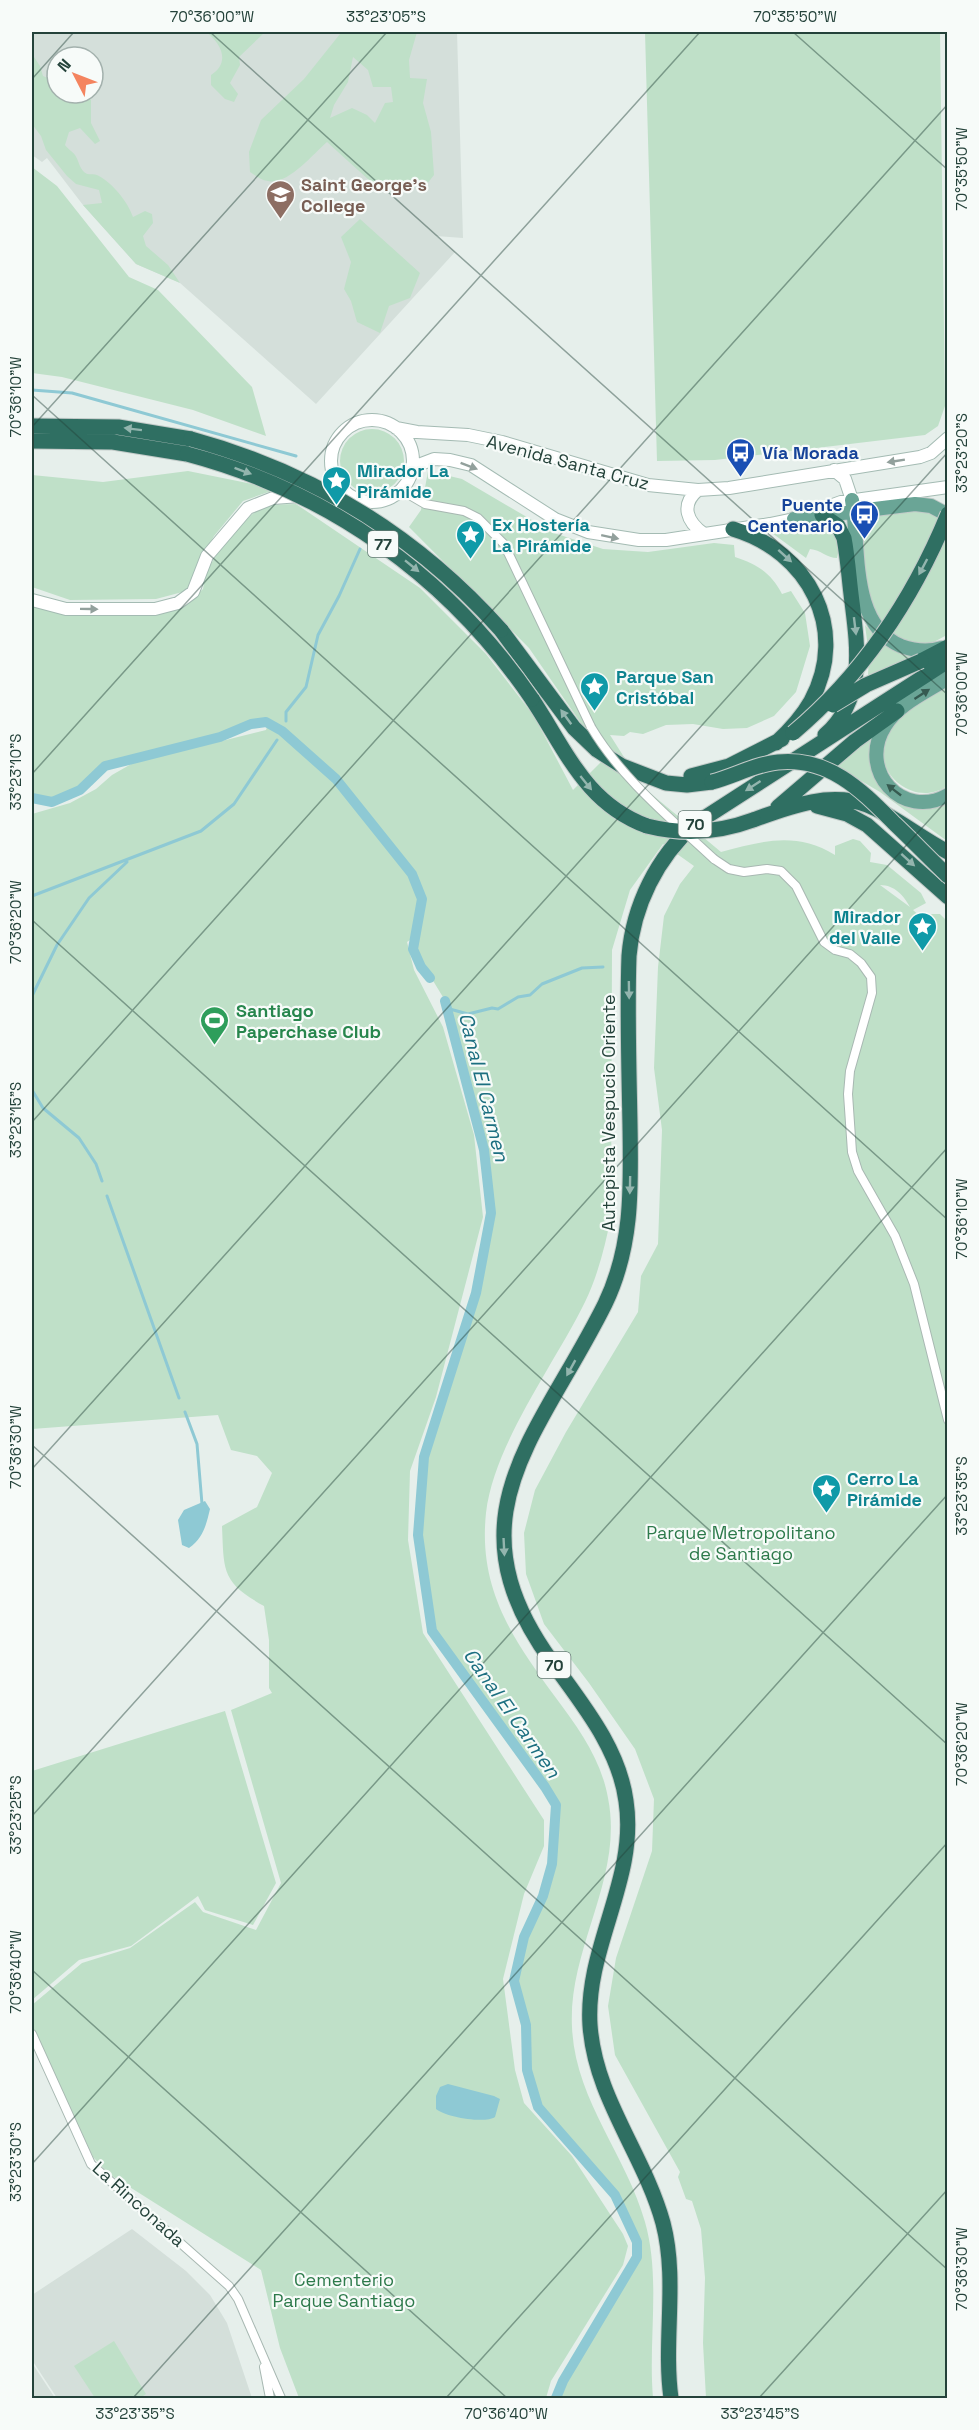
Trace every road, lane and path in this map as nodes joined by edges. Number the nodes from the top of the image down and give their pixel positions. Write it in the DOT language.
graph roads {
  1 [pos="32,426"];
  2 [pos="396,428"];
  3 [pos="948,438"];
  4 [pos="32,441"];
  5 [pos="189,446"];
  6 [pos="413,467"];
  7 [pos="834,470"];
  8 [pos="948,487"];
  9 [pos="401,490"];
  10 [pos="698,490"];
  11 [pos="351,497"];
  12 [pos="853,505"];
  13 [pos="822,515"];
  14 [pos="948,515"];
  15 [pos="794,519"];
  16 [pos="734,529"];
  17 [pos="704,534"];
  18 [pos="32,600"];
  19 [pos="948,648"];
  20 [pos="948,661"];
  21 [pos="948,678"];
  22 [pos="876,707"];
  23 [pos="897,711"];
  24 [pos="784,738"];
  25 [pos="802,754"];
  26 [pos="646,775"];
  27 [pos="948,795"];
  28 [pos="799,805"];
  29 [pos="753,820"];
  30 [pos="948,852"];
  31 [pos="948,876"];
  32 [pos="948,897"];
  33 [pos="948,1420"];
  34 [pos="32,2034"];
  35 [pos="263,2360"];
  36 [pos="270,2398"];
  37 [pos="281,2398"];
  38 [pos="671,2398"];
  5 -- 1 [label="highway, 77, one-way"];
  2 -- 6 [label="street"];
  2 -- 10 [label="street, Avenida Santa Cruz"];
  2 -- 11 [label="street"];
  3 -- 7 [label="street, Avenida Santa Cruz, one-way"];
  4 -- 5 [label="highway, 77"];
  26 -- 5 [label="highway, 77, one-way, bridge"];
  5 -- 29 [label="highway, 77, one-way, bridge"];
  6 -- 9 [label="street"];
  6 -- 17 [label="street, Avenida Santa Cruz, one-way"];
  7 -- 10 [label="street, Avenida Santa Cruz"];
  7 -- 12 [label="street"];
  8 -- 12 [label="street, Avenida Santa Cruz"];
  9 -- 11 [label="street"];
  9 -- 33 [label="street, bridge"];
  10 -- 17 [label="street"];
  18 -- 11 [label="street, one-way"];
  12 -- 13 [label="main road"];
  12 -- 14 [label="main road"];
  12 -- 15 [label="street, Avenida Santa Cruz"];
  12 -- 19 [label="main road"];
  13 -- 15 [label="main road"];
  13 -- 25 [label="highway, one-way"];
  14 -- 24 [label="highway, one-way, bridge"];
  15 -- 16 [label="street, Avenida Santa Cruz"];
  16 -- 17 [label="street, Avenida Santa Cruz"];
  16 -- 24 [label="highway, one-way"];
  19 -- 22 [label="highway"];
  19 -- 24 [label="highway, bridge"];
  20 -- 22 [label="highway, Autopista Vespucio Oriente / 70"];
  23 -- 21 [label="main road, one-way"];
  22 -- 25 [label="highway, Autopista Vespucio Oriente / 70"];
  27 -- 23 [label="main road, one-way"];
  23 -- 29 [label="highway"];
  24 -- 26 [label="highway"];
  25 -- 38 [label="highway, Autopista Vespucio Oriente / 70, one-way"];
  26 -- 31 [label="highway, bridge"];
  28 -- 29 [label="highway"];
  28 -- 30 [label="highway"];
  28 -- 32 [label="highway, one-way"];
  34 -- 35 [label="street, La Rinconada"];
  35 -- 36 [label="street, La Rinconada"];
  35 -- 37 [label="street, La Rinconada"];
}
